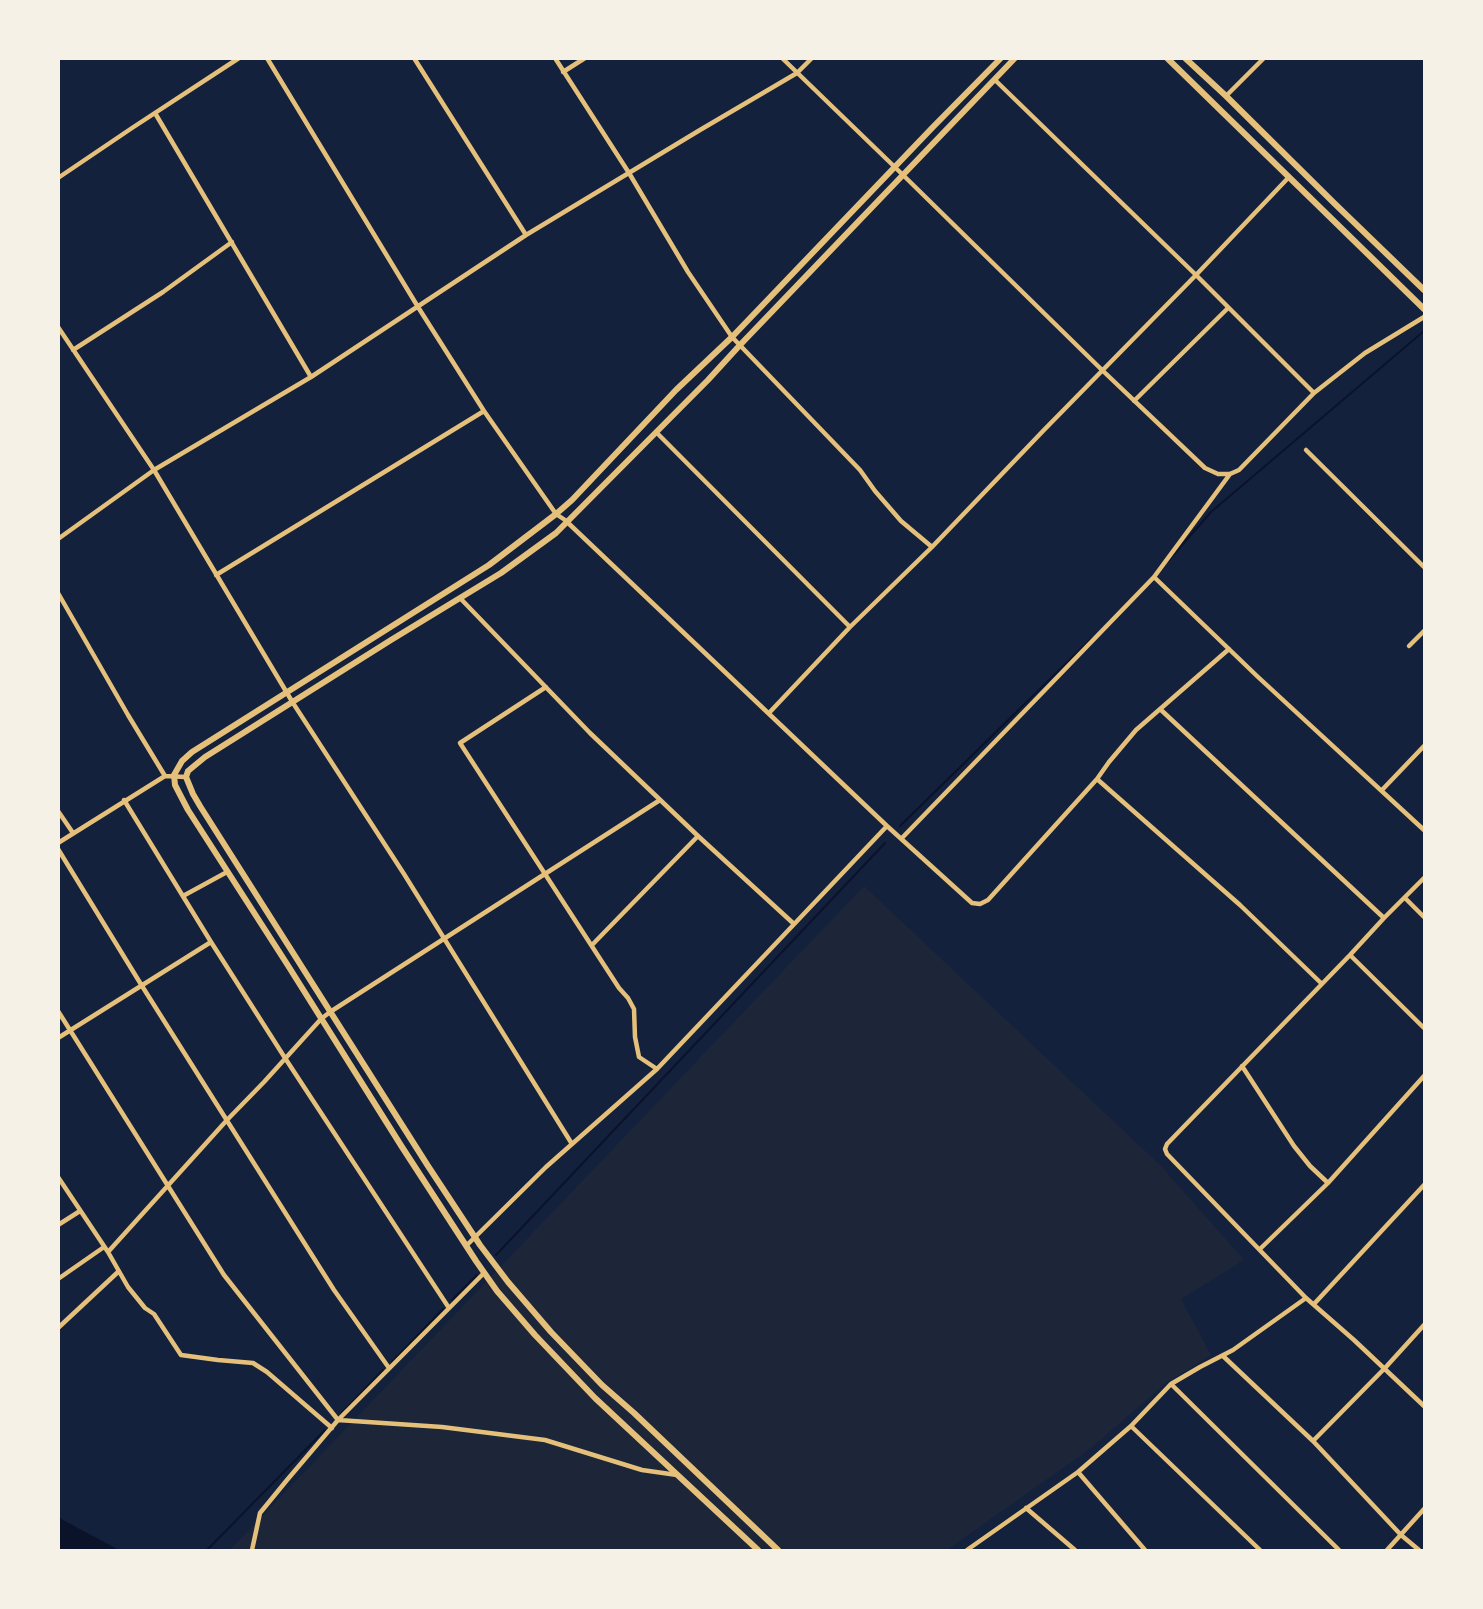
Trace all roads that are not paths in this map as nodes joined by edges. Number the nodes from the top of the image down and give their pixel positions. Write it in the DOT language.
graph roads {
  1 [pos="239,58"];
  2 [pos="267,58"];
  3 [pos="414,58"];
  4 [pos="555,58"];
  5 [pos="585,58"];
  6 [pos="782,58"];
  7 [pos="812,58"];
  8 [pos="1001,58"];
  9 [pos="1015,58"];
  10 [pos="1167,58"];
  11 [pos="1185,58"];
  12 [pos="1264,58"];
  13 [pos="563,72"];
  14 [pos="797,73"];
  15 [pos="995,80"];
  16 [pos="1226,96"];
  17 [pos="155,113"];
  18 [pos="894,167"];
  19 [pos="629,173"];
  20 [pos="903,175"];
  21 [pos="1289,177"];
  22 [pos="58,178"];
  23 [pos="526,235"];
  24 [pos="232,242"];
  25 [pos="1196,275"];
  26 [pos="1425,290"];
  27 [pos="1423,304"];
  28 [pos="418,307"];
  29 [pos="1228,308"];
  30 [pos="1425,317"];
  31 [pos="58,327"];
  32 [pos="732,337"];
  33 [pos="740,345"];
  34 [pos="74,350"];
  35 [pos="1102,370"];
  36 [pos="311,377"];
  37 [pos="1314,393"];
  38 [pos="1134,401"];
  39 [pos="484,411"];
  40 [pos="657,433"];
  41 [pos="1306,450"];
  42 [pos="154,470"];
  43 [pos="1230,474"];
  44 [pos="556,514"];
  45 [pos="568,522"];
  46 [pos="58,539"];
  47 [pos="932,548"];
  48 [pos="1425,567"];
  49 [pos="216,575"];
  50 [pos="1154,578"];
  51 [pos="58,593"];
  52 [pos="460,598"];
  53 [pos="850,627"];
  54 [pos="1425,631"];
  55 [pos="1409,646"];
  56 [pos="1229,649"];
  57 [pos="546,687"];
  58 [pos="288,693"];
  59 [pos="293,702"];
  60 [pos="1160,709"];
  61 [pos="769,713"];
  62 [pos="1425,746"];
  63 [pos="174,775"];
  64 [pos="165,776"];
  65 [pos="186,777"];
  66 [pos="1097,779"];
  67 [pos="1382,790"];
  68 [pos="124,800"];
  69 [pos="660,800"];
  70 [pos="58,811"];
  71 [pos="887,826"];
  72 [pos="1425,830"];
  73 [pos="73,833"];
  74 [pos="698,836"];
  75 [pos="901,839"];
  76 [pos="58,843"];
  77 [pos="58,849"];
  78 [pos="227,872"];
  79 [pos="546,875"];
  80 [pos="1425,878"];
  81 [pos="183,896"];
  82 [pos="1405,898"];
  83 [pos="1425,917"];
  84 [pos="1384,918"];
  85 [pos="794,924"];
  86 [pos="443,938"];
  87 [pos="211,942"];
  88 [pos="592,945"];
  89 [pos="1350,955"];
  90 [pos="1322,984"];
  91 [pos="141,986"];
  92 [pos="58,1011"];
  93 [pos="330,1012"];
  94 [pos="321,1019"];
  95 [pos="1425,1028"];
  96 [pos="71,1031"];
  97 [pos="58,1038"];
  98 [pos="285,1058"];
  99 [pos="1242,1066"];
  100 [pos="657,1069"];
  101 [pos="1425,1076"];
  102 [pos="227,1119"];
  103 [pos="572,1144"];
  104 [pos="58,1177"];
  105 [pos="1328,1183"];
  106 [pos="167,1185"];
  107 [pos="1425,1185"];
  108 [pos="80,1211"];
  109 [pos="58,1226"];
  110 [pos="475,1238"];
  111 [pos="466,1246"];
  112 [pos="1260,1249"];
  113 [pos="106,1250"];
  114 [pos="118,1272"];
  115 [pos="484,1273"];
  116 [pos="58,1279"];
  117 [pos="1306,1298"];
  118 [pos="1314,1304"];
  119 [pos="449,1308"];
  120 [pos="1425,1326"];
  121 [pos="58,1328"];
  122 [pos="1222,1356"];
  123 [pos="388,1368"];
  124 [pos="1385,1368"];
  125 [pos="1171,1384"];
  126 [pos="1425,1406"];
  127 [pos="338,1420"];
  128 [pos="1131,1426"];
  129 [pos="332,1428"];
  130 [pos="1313,1441"];
  131 [pos="1078,1472"];
  132 [pos="677,1475"];
  133 [pos="1026,1508"];
  134 [pos="1425,1509"];
  135 [pos="1401,1535"];
  136 [pos="252,1551"];
  137 [pos="758,1551"];
  138 [pos="778,1551"];
  139 [pos="968,1551"];
  140 [pos="1075,1551"];
  141 [pos="1145,1551"];
  142 [pos="1260,1551"];
  143 [pos="1339,1551"];
  144 [pos="1387,1551"];
  145 [pos="1419,1551"];
  1 -- 17 [label="street"];
  2 -- 28 [label="street"];
  3 -- 23 [label="street"];
  4 -- 13 [label="street"];
  5 -- 13 [label="street"];
  6 -- 14 [label="street"];
  7 -- 14 [label="street"];
  8 -- 18 [label="street"];
  9 -- 15 [label="street"];
  10 -- 21 [label="street"];
  11 -- 16 [label="street"];
  12 -- 16 [label="street"];
  13 -- 19 [label="street"];
  14 -- 18 [label="street"];
  14 -- 19 [label="street"];
  15 -- 20 [label="street"];
  15 -- 25 [label="street"];
  16 -- 26 [label="street"];
  17 -- 22 [label="street"];
  17 -- 24 [label="street"];
  18 -- 20 [label="street"];
  18 -- 32 [label="street"];
  19 -- 23 [label="street"];
  19 -- 32 [label="street"];
  20 -- 33 [label="street"];
  20 -- 35 [label="street"];
  21 -- 25 [label="street"];
  21 -- 27 [label="street"];
  23 -- 28 [label="street"];
  24 -- 34 [label="street"];
  24 -- 36 [label="street"];
  25 -- 29 [label="street"];
  25 -- 35 [label="street"];
  28 -- 36 [label="street"];
  28 -- 39 [label="street"];
  29 -- 37 [label="street"];
  29 -- 38 [label="street"];
  30 -- 37 [label="street"];
  31 -- 34 [label="street"];
  32 -- 33 [label="street"];
  32 -- 44 [label="street"];
  33 -- 40 [label="street"];
  33 -- 47 [label="street"];
  34 -- 42 [label="street"];
  35 -- 38 [label="street"];
  35 -- 47 [label="street"];
  36 -- 42 [label="street"];
  37 -- 43 [label="street"];
  38 -- 43 [label="street"];
  39 -- 44 [label="street"];
  39 -- 49 [label="street"];
  40 -- 45 [label="street"];
  40 -- 53 [label="street"];
  41 -- 48 [label="street"];
  42 -- 46 [label="street"];
  42 -- 49 [label="street"];
  43 -- 50 [label="street"];
  44 -- 45 [label="street"];
  44 -- 58 [label="street"];
  45 -- 52 [label="street"];
  45 -- 61 [label="street"];
  47 -- 53 [label="street"];
  49 -- 58 [label="street"];
  50 -- 56 [label="street"];
  50 -- 75 [label="street"];
  51 -- 64 [label="street"];
  52 -- 57 [label="street"];
  52 -- 59 [label="street"];
  53 -- 61 [label="street"];
  54 -- 55 [label="street"];
  56 -- 60 [label="street"];
  56 -- 67 [label="street"];
  57 -- 69 [label="street"];
  57 -- 79 [label="street"];
  58 -- 59 [label="street"];
  58 -- 63 [label="street"];
  59 -- 65 [label="street"];
  59 -- 86 [label="street"];
  60 -- 66 [label="street"];
  60 -- 84 [label="street"];
  61 -- 71 [label="street"];
  62 -- 67 [label="street"];
  63 -- 64 [label="street"];
  63 -- 65 [label="street"];
  63 -- 78 [label="street"];
  64 -- 68 [label="street"];
  65 -- 93 [label="street"];
  66 -- 75 [label="street"];
  66 -- 90 [label="street"];
  67 -- 72 [label="street"];
  68 -- 73 [label="street"];
  68 -- 81 [label="street"];
  69 -- 74 [label="street"];
  69 -- 79 [label="street"];
  70 -- 73 [label="street"];
  71 -- 75 [label="street"];
  71 -- 85 [label="street"];
  73 -- 76 [label="street"];
  74 -- 85 [label="street"];
  74 -- 88 [label="street"];
  77 -- 91 [label="street"];
  78 -- 81 [label="street"];
  78 -- 94 [label="street"];
  79 -- 86 [label="street"];
  79 -- 88 [label="street"];
  80 -- 82 [label="street"];
  81 -- 87 [label="street"];
  82 -- 83 [label="street"];
  82 -- 84 [label="street"];
  84 -- 89 [label="street"];
  85 -- 100 [label="street"];
  86 -- 93 [label="street"];
  86 -- 103 [label="street"];
  87 -- 91 [label="street"];
  87 -- 98 [label="street"];
  88 -- 100 [label="street"];
  89 -- 90 [label="street"];
  89 -- 95 [label="street"];
  90 -- 99 [label="street"];
  91 -- 96 [label="street"];
  91 -- 102 [label="street"];
  92 -- 96 [label="street"];
  93 -- 94 [label="street"];
  93 -- 110 [label="street"];
  94 -- 98 [label="street"];
  94 -- 111 [label="street"];
  96 -- 97 [label="street"];
  96 -- 106 [label="street"];
  98 -- 102 [label="street"];
  98 -- 119 [label="street"];
  99 -- 105 [label="street"];
  99 -- 112 [label="street"];
  100 -- 103 [label="street"];
  101 -- 105 [label="street"];
  102 -- 106 [label="street"];
  102 -- 123 [label="street"];
  103 -- 110 [label="street"];
  104 -- 108 [label="street"];
  105 -- 112 [label="street"];
  106 -- 113 [label="street"];
  106 -- 127 [label="street"];
  107 -- 118 [label="street"];
  108 -- 109 [label="street"];
  108 -- 113 [label="street"];
  110 -- 111 [label="street"];
  110 -- 138 [label="street"];
  111 -- 115 [label="street"];
  112 -- 117 [label="street"];
  113 -- 114 [label="street"];
  113 -- 116 [label="street"];
  114 -- 121 [label="street"];
  114 -- 129 [label="street"];
  115 -- 119 [label="street"];
  115 -- 132 [label="street"];
  117 -- 118 [label="street"];
  117 -- 122 [label="street"];
  118 -- 124 [label="street"];
  119 -- 123 [label="street"];
  120 -- 124 [label="street"];
  122 -- 125 [label="street"];
  122 -- 130 [label="street"];
  123 -- 127 [label="street"];
  124 -- 126 [label="street"];
  124 -- 130 [label="street"];
  125 -- 128 [label="street"];
  125 -- 143 [label="street"];
  127 -- 129 [label="street"];
  127 -- 132 [label="street"];
  128 -- 131 [label="street"];
  128 -- 142 [label="street"];
  129 -- 136 [label="street"];
  130 -- 135 [label="street"];
  131 -- 133 [label="street"];
  131 -- 141 [label="street"];
  132 -- 137 [label="street"];
  133 -- 139 [label="street"];
  133 -- 140 [label="street"];
  134 -- 135 [label="street"];
  135 -- 144 [label="street"];
  135 -- 145 [label="street"];
}
